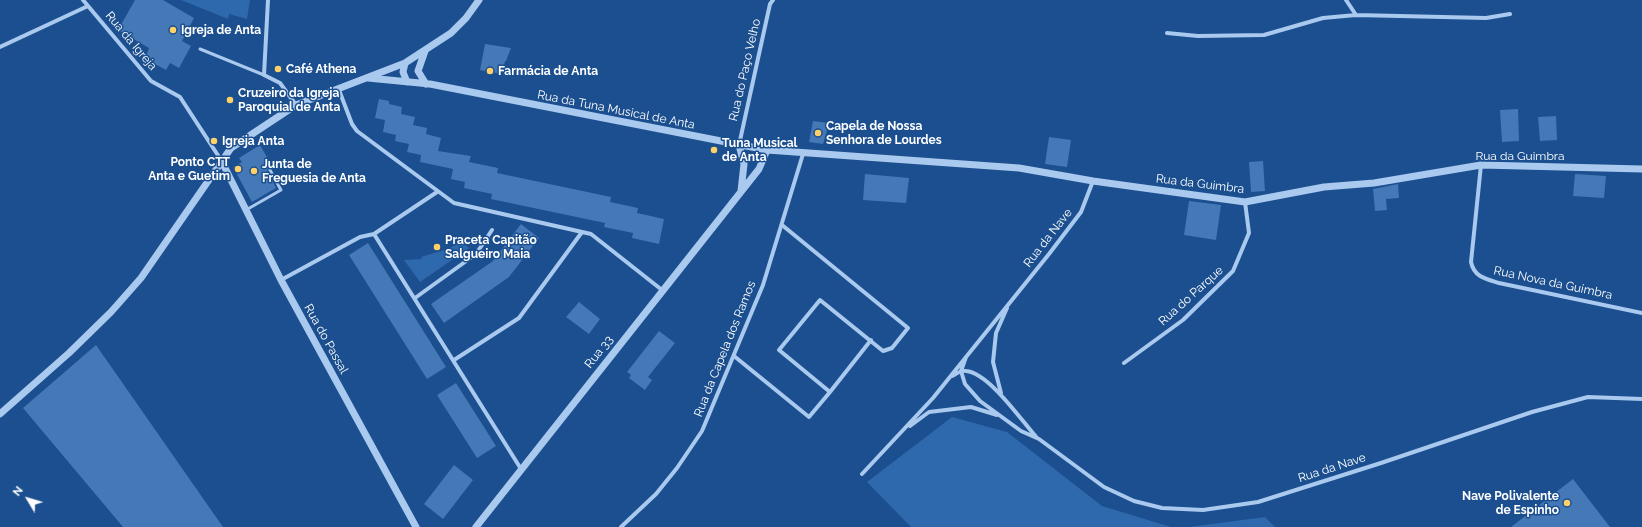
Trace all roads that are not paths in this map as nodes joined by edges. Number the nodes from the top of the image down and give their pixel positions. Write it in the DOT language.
graph roads {
  1 [pos="83,0"];
  2 [pos="268,0"];
  3 [pos="479,0"];
  4 [pos="773,0"];
  5 [pos="1346,0"];
  6 [pos="88,6"];
  7 [pos="1510,14"];
  8 [pos="1356,16"];
  9 [pos="1167,33"];
  10 [pos="0,47"];
  11 [pos="200,49"];
  12 [pos="425,50"];
  13 [pos="405,63"];
  14 [pos="264,75"];
  15 [pos="368,78"];
  16 [pos="408,82"];
  17 [pos="426,84"];
  18 [pos="339,90"];
  19 [pos="296,105"];
  20 [pos="739,145"];
  21 [pos="767,150"];
  22 [pos="803,154"];
  23 [pos="221,160"];
  24 [pos="1481,165"];
  25 [pos="1642,169"];
  26 [pos="270,170"];
  27 [pos="1093,181"];
  28 [pos="741,191"];
  29 [pos="437,192"];
  30 [pos="1245,202"];
  31 [pos="246,210"];
  32 [pos="782,225"];
  33 [pos="492,230"];
  34 [pos="582,232"];
  35 [pos="374,234"];
  36 [pos="281,280"];
  37 [pos="662,290"];
  38 [pos="415,298"];
  39 [pos="1010,302"];
  40 [pos="1642,313"];
  41 [pos="870,340"];
  42 [pos="734,356"];
  43 [pos="966,357"];
  44 [pos="454,360"];
  45 [pos="1124,363"];
  46 [pos="961,371"];
  47 [pos="950,377"];
  48 [pos="830,392"];
  49 [pos="1001,393"];
  50 [pos="1642,399"];
  51 [pos="0,414"];
  52 [pos="1005,419"];
  53 [pos="904,431"];
  54 [pos="1039,439"];
  55 [pos="521,469"];
  56 [pos="862,474"];
  57 [pos="416,527"];
  58 [pos="476,527"];
  59 [pos="621,527"];
  1 -- 6 [label="street, Rua da Igreja"];
  2 -- 14 [label="street"];
  3 -- 12 [label="street"];
  4 -- 20 [label="street, Rua do Paço Velho"];
  5 -- 8 [label="street"];
  6 -- 10 [label="street"];
  6 -- 23 [label="street, Rua da Igreja"];
  7 -- 8 [label="street"];
  8 -- 9 [label="street"];
  11 -- 14 [label="lane"];
  12 -- 13 [label="street"];
  12 -- 17 [label="street"];
  13 -- 15 [label="street"];
  13 -- 16 [label="street"];
  14 -- 19 [label="street"];
  15 -- 16 [label="street, Rua da Tuna Musical de Anta"];
  15 -- 18 [label="street"];
  16 -- 17 [label="street, Rua da Tuna Musical de Anta"];
  17 -- 20 [label="street, Rua da Tuna Musical de Anta"];
  18 -- 19 [label="street"];
  18 -- 29 [label="street"];
  19 -- 23 [label="street"];
  20 -- 21 [label="street, Rua da Tuna Musical de Anta"];
  20 -- 28 [label="street"];
  21 -- 22 [label="street, Rua da Tuna Musical de Anta"];
  21 -- 28 [label="street, Rua 33"];
  22 -- 27 [label="street, Rua da Guimbra"];
  22 -- 32 [label="street, Rua da Capela dos Ramos"];
  23 -- 31 [label="street, Rua do Passal"];
  23 -- 51 [label="street"];
  24 -- 25 [label="street, Rua da Guimbra"];
  24 -- 30 [label="street, Rua da Guimbra"];
  24 -- 40 [label="street, Rua Nova da Guimbra"];
  26 -- 31 [label="lane"];
  27 -- 30 [label="street, Rua da Guimbra"];
  27 -- 39 [label="street, Rua da Nave"];
  28 -- 37 [label="street, Rua 33"];
  29 -- 34 [label="street"];
  29 -- 35 [label="street"];
  30 -- 45 [label="street, Rua do Parque"];
  31 -- 36 [label="street, Rua do Passal"];
  32 -- 41 [label="street"];
  32 -- 42 [label="street, Rua da Capela dos Ramos"];
  33 -- 38 [label="street"];
  34 -- 37 [label="street"];
  34 -- 44 [label="street"];
  35 -- 36 [label="street"];
  35 -- 38 [label="street"];
  36 -- 57 [label="street, Rua do Passal"];
  37 -- 55 [label="street, Rua 33"];
  38 -- 44 [label="street"];
  39 -- 43 [label="street, Rua da Nave"];
  39 -- 49 [label="street, Rua da Nave"];
  41 -- 48 [label="street"];
  41 -- 48 [label="street"];
  42 -- 48 [label="street"];
  42 -- 59 [label="street, Rua da Capela dos Ramos"];
  43 -- 46 [label="street, Rua da Nave"];
  43 -- 47 [label="street, Rua da Nave"];
  44 -- 55 [label="street"];
  46 -- 47 [label="street, Rua da Nave"];
  46 -- 49 [label="street, Rua da Nave"];
  46 -- 52 [label="street, Rua da Nave"];
  47 -- 53 [label="street, Rua da Nave"];
  49 -- 54 [label="street, Rua da Nave"];
  50 -- 54 [label="street, Rua da Nave"];
  52 -- 53 [label="street, Rua da Nave"];
  52 -- 54 [label="street, Rua da Nave"];
  53 -- 56 [label="street, Rua da Nave"];
  55 -- 58 [label="street, Rua 33"];
}
